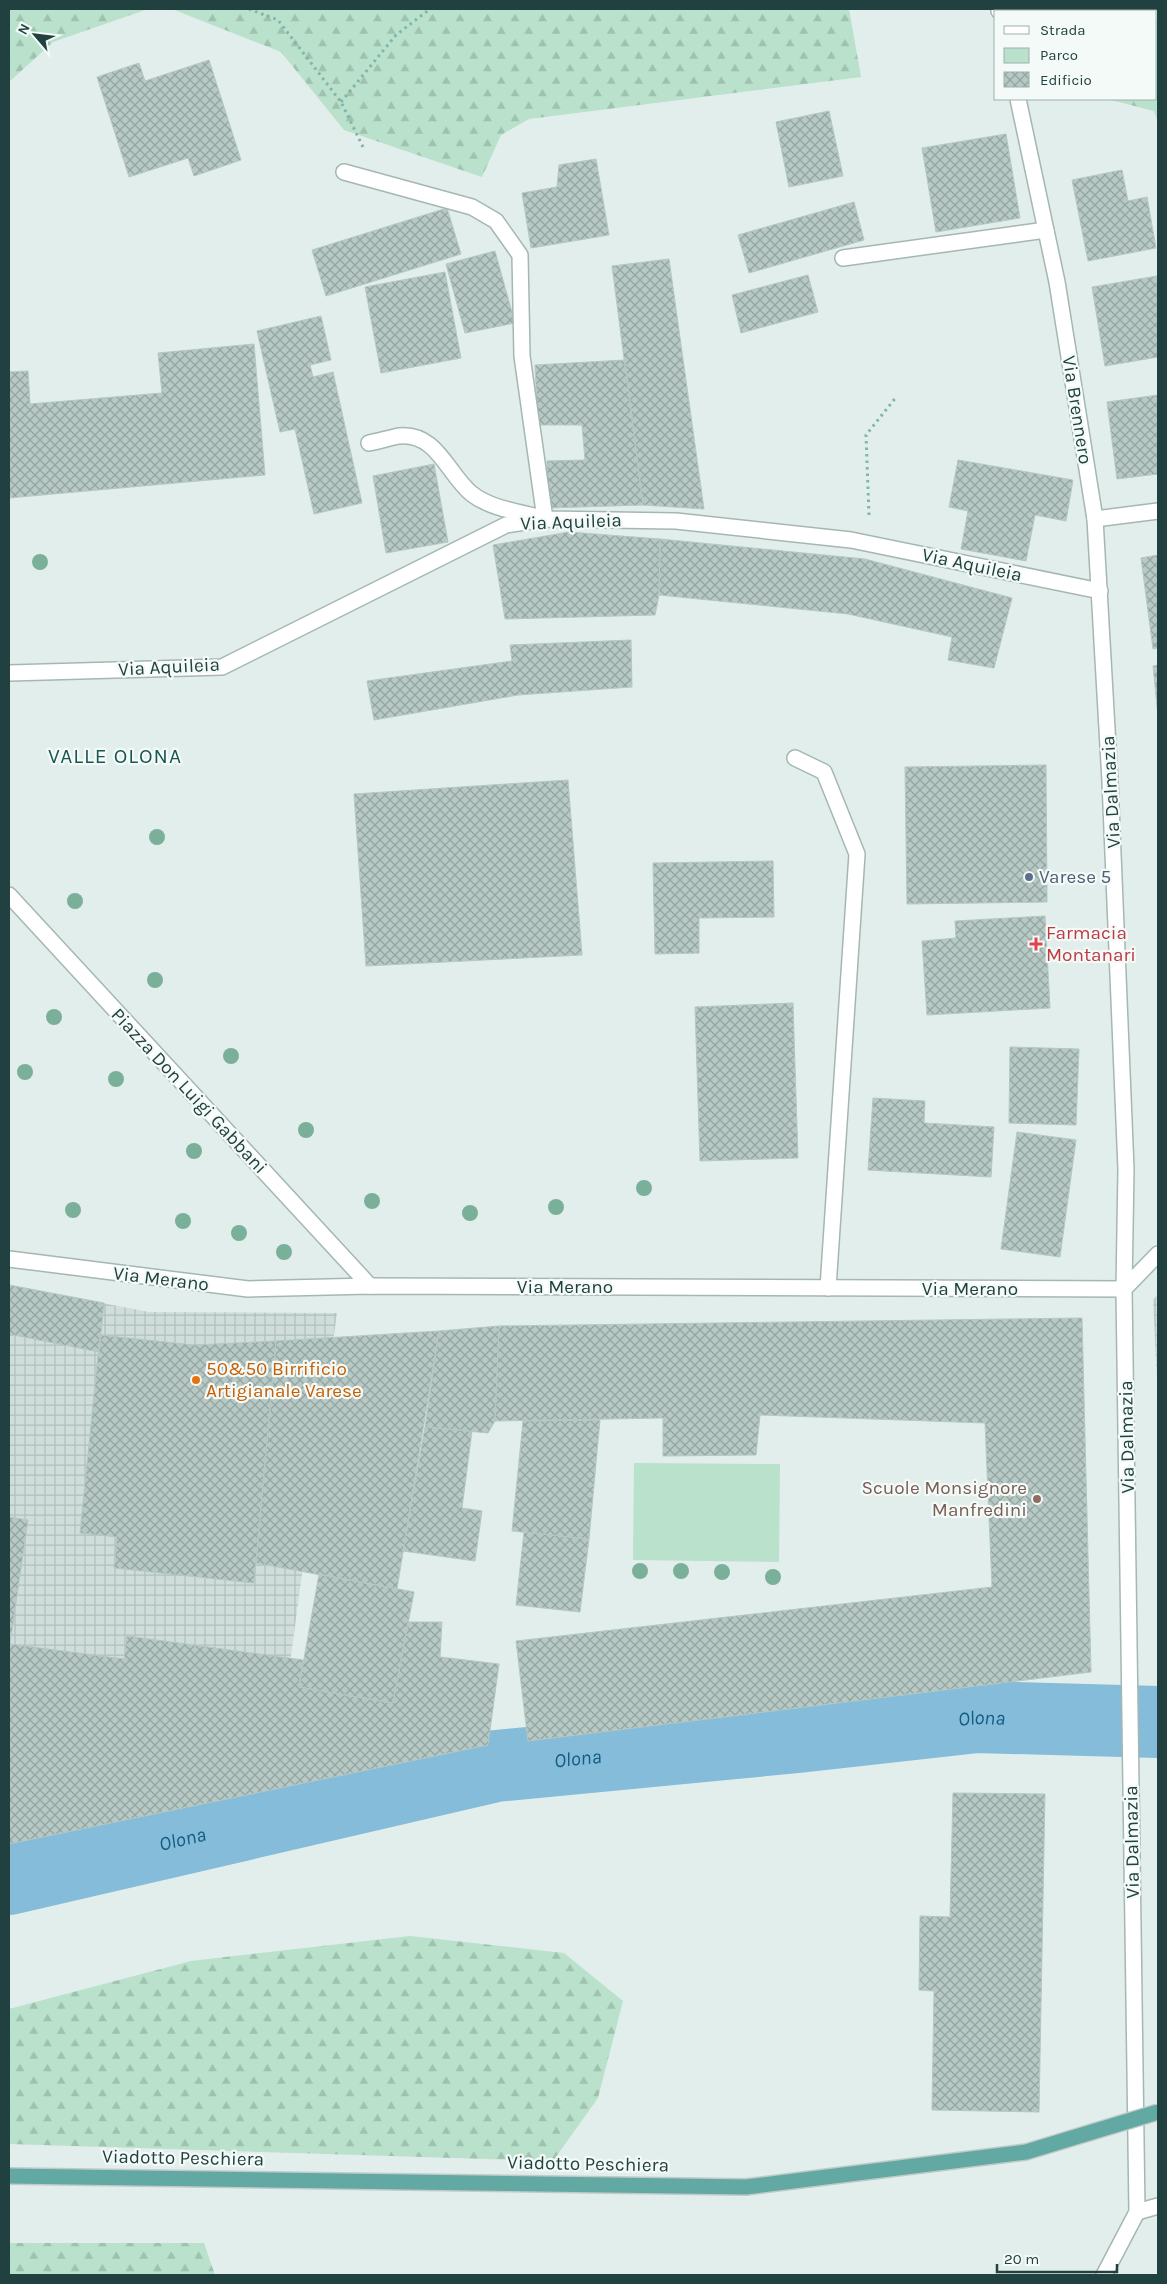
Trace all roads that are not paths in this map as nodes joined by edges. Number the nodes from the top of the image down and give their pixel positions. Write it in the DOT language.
graph roads {
  1 [pos="1018,100"];
  2 [pos="344,172"];
  3 [pos="1046,230"];
  4 [pos="843,258"];
  5 [pos="369,443"];
  6 [pos="1158,511"];
  7 [pos="545,519"];
  8 [pos="1095,519"];
  9 [pos="1100,591"];
  10 [pos="9,673"];
  11 [pos="795,758"];
  12 [pos="9,895"];
  13 [pos="1158,1254"];
  14 [pos="9,1259"];
  15 [pos="370,1286"];
  16 [pos="828,1288"];
  17 [pos="1124,1289"];
  18 [pos="1158,2112"];
  19 [pos="9,2176"];
  20 [pos="1158,2206"];
  21 [pos="1137,2212"];
  22 [pos="1104,2275"];
  1 -- 3 [label="street, Via Brennero"];
  2 -- 7 [label="street"];
  3 -- 4 [label="street"];
  3 -- 8 [label="street, Via Brennero"];
  5 -- 7 [label="street"];
  6 -- 8 [label="street"];
  7 -- 9 [label="street, Via Aquileia"];
  7 -- 10 [label="street, Via Aquileia"];
  8 -- 9 [label="street, Via Brennero"];
  9 -- 17 [label="street, Via Dalmazia"];
  11 -- 16 [label="street"];
  12 -- 15 [label="street, Piazza Don Luigi Gabbani"];
  13 -- 17 [label="street"];
  14 -- 15 [label="street, Via Merano"];
  15 -- 16 [label="street, Via Merano"];
  16 -- 17 [label="street, Via Merano"];
  17 -- 21 [label="street, Via Dalmazia"];
  18 -- 19 [label="main road, Viadotto Peschiera, bridge"];
  20 -- 21 [label="street"];
  21 -- 22 [label="street, Via Dalmazia"];
}
